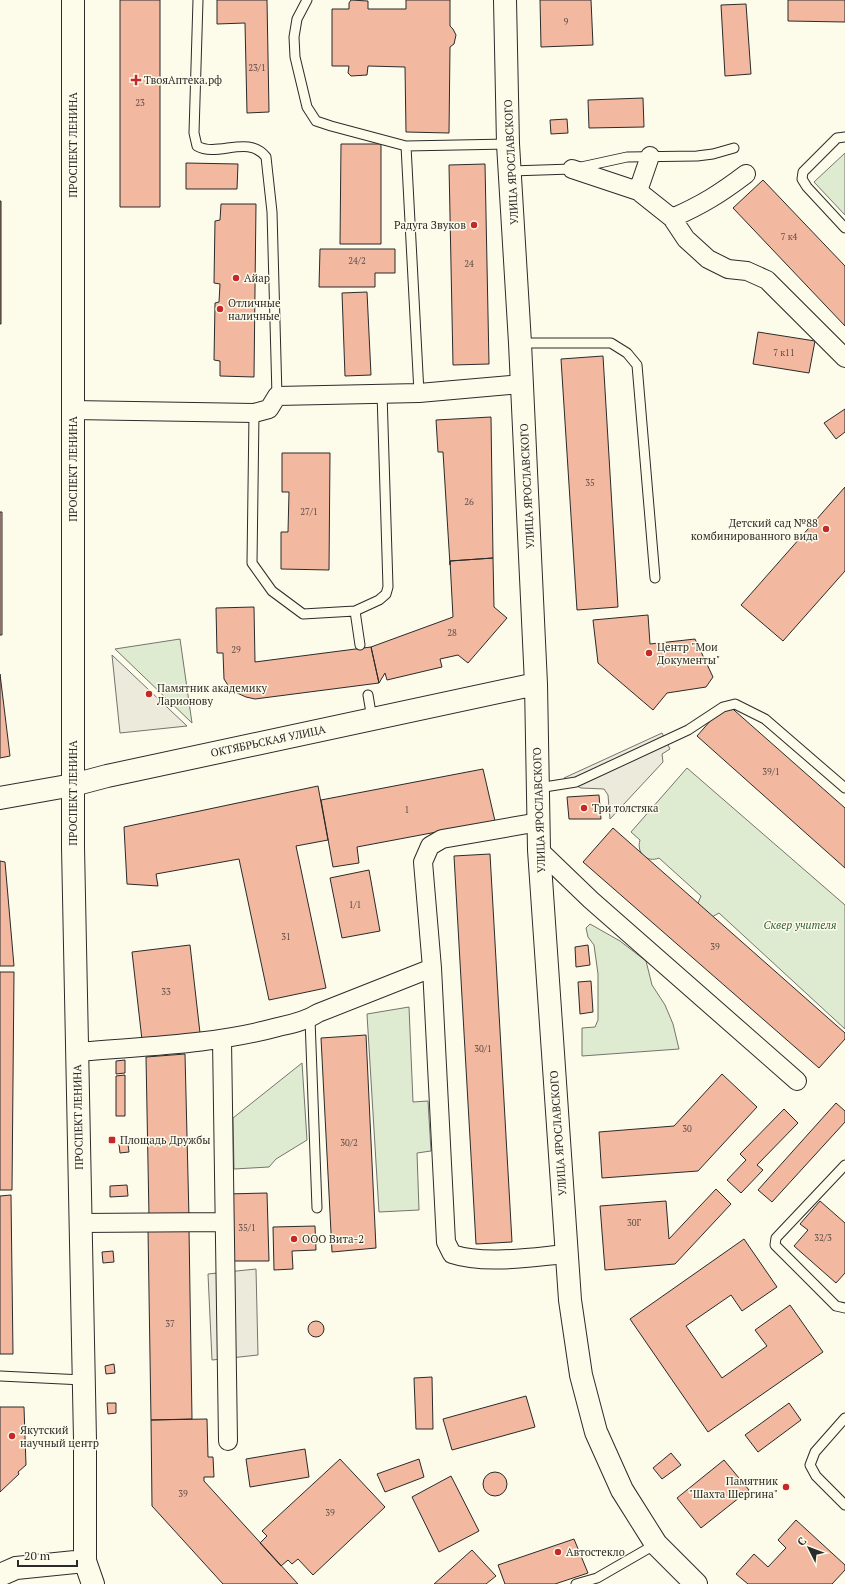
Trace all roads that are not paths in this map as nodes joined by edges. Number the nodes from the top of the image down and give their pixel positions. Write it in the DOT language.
graph roads {
  1 [pos="73,0"];
  2 [pos="198,0"];
  3 [pos="307,0"];
  4 [pos="505,0"];
  5 [pos="845,137"];
  6 [pos="508,144"];
  7 [pos="406,146"];
  8 [pos="734,148"];
  9 [pos="650,156"];
  10 [pos="572,169"];
  11 [pos="511,171"];
  12 [pos="746,174"];
  13 [pos="638,191"];
  14 [pos="672,218"];
  15 [pos="845,228"];
  16 [pos="520,343"];
  17 [pos="845,358"];
  18 [pos="522,384"];
  19 [pos="418,393"];
  20 [pos="382,394"];
  21 [pos="277,396"];
  22 [pos="73,410"];
  23 [pos="254,413"];
  24 [pos="655,578"];
  25 [pos="355,612"];
  26 [pos="360,644"];
  27 [pos="536,684"];
  28 [pos="368,695"];
  29 [pos="372,719"];
  30 [pos="73,785"];
  31 [pos="538,788"];
  32 [pos="845,788"];
  33 [pos="0,798"];
  34 [pos="539,822"];
  35 [pos="539,850"];
  36 [pos="432,968"];
  37 [pos="310,1019"];
  38 [pos="222,1040"];
  39 [pos="77,1052"];
  40 [pos="797,1081"];
  41 [pos="845,1165"];
  42 [pos="317,1208"];
  43 [pos="224,1222"];
  44 [pos="80,1223"];
  45 [pos="566,1254"];
  46 [pos="845,1308"];
  47 [pos="0,1376"];
  48 [pos="83,1380"];
  49 [pos="845,1418"];
  50 [pos="228,1441"];
  51 [pos="845,1505"];
  52 [pos="656,1544"];
  53 [pos="85,1561"];
  54 [pos="0,1575"];
  55 [pos="93,1584"];
  56 [pos="576,1584"];
  57 [pos="696,1584"];
  1 -- 22 [label="street, ПРОСПЕКТ ЛЕНИНА"];
  2 -- 21 [label="lane"];
  3 -- 7 [label="lane"];
  4 -- 6 [label="street, УЛИЦА ЯРОСЛАВСКОГО"];
  5 -- 15 [label="lane"];
  6 -- 7 [label="lane"];
  6 -- 11 [label="street, УЛИЦА ЯРОСЛАВСКОГО"];
  7 -- 19 [label="lane"];
  8 -- 9 [label="lane"];
  9 -- 10 [label="lane"];
  9 -- 13 [label="street"];
  10 -- 11 [label="lane"];
  10 -- 13 [label="street"];
  11 -- 16 [label="street, УЛИЦА ЯРОСЛАВСКОГО"];
  12 -- 14 [label="street"];
  13 -- 14 [label="street"];
  14 -- 17 [label="street"];
  16 -- 18 [label="street, УЛИЦА ЯРОСЛАВСКОГО"];
  16 -- 24 [label="lane"];
  18 -- 19 [label="street"];
  18 -- 27 [label="street, УЛИЦА ЯРОСЛАВСКОГО"];
  19 -- 20 [label="street"];
  20 -- 21 [label="street"];
  20 -- 25 [label="lane"];
  21 -- 23 [label="street"];
  22 -- 23 [label="street"];
  22 -- 30 [label="street, ПРОСПЕКТ ЛЕНИНА"];
  23 -- 25 [label="lane"];
  25 -- 26 [label="lane"];
  27 -- 29 [label="street, ОКТЯБРЬСКАЯ УЛИЦА"];
  27 -- 31 [label="street, УЛИЦА ЯРОСЛАВСКОГО"];
  28 -- 29 [label="lane"];
  29 -- 30 [label="street, ОКТЯБРЬСКАЯ УЛИЦА"];
  30 -- 33 [label="street, ОКТЯБРЬСКАЯ УЛИЦА"];
  30 -- 39 [label="street, ПРОСПЕКТ ЛЕНИНА"];
  31 -- 32 [label="lane"];
  31 -- 34 [label="street, УЛИЦА ЯРОСЛАВСКОГО"];
  34 -- 35 [label="street, УЛИЦА ЯРОСЛАВСКОГО"];
  34 -- 36 [label="street"];
  35 -- 40 [label="street"];
  35 -- 45 [label="street, УЛИЦА ЯРОСЛАВСКОГО"];
  36 -- 37 [label="street"];
  36 -- 45 [label="street"];
  37 -- 38 [label="street"];
  37 -- 42 [label="lane"];
  38 -- 39 [label="street"];
  38 -- 43 [label="street"];
  39 -- 44 [label="street, ПРОСПЕКТ ЛЕНИНА"];
  41 -- 46 [label="lane"];
  43 -- 44 [label="street"];
  43 -- 50 [label="street"];
  44 -- 48 [label="street, ПРОСПЕКТ ЛЕНИНА"];
  45 -- 52 [label="street, УЛИЦА ЯРОСЛАВСКОГО"];
  47 -- 48 [label="lane"];
  48 -- 53 [label="street, ПРОСПЕКТ ЛЕНИНА"];
  49 -- 51 [label="lane"];
  52 -- 56 [label="lane"];
  52 -- 57 [label="street, УЛИЦА ЯРОСЛАВСКОГО"];
  53 -- 54 [label="street"];
  53 -- 55 [label="street, ПРОСПЕКТ ЛЕНИНА"];
}
